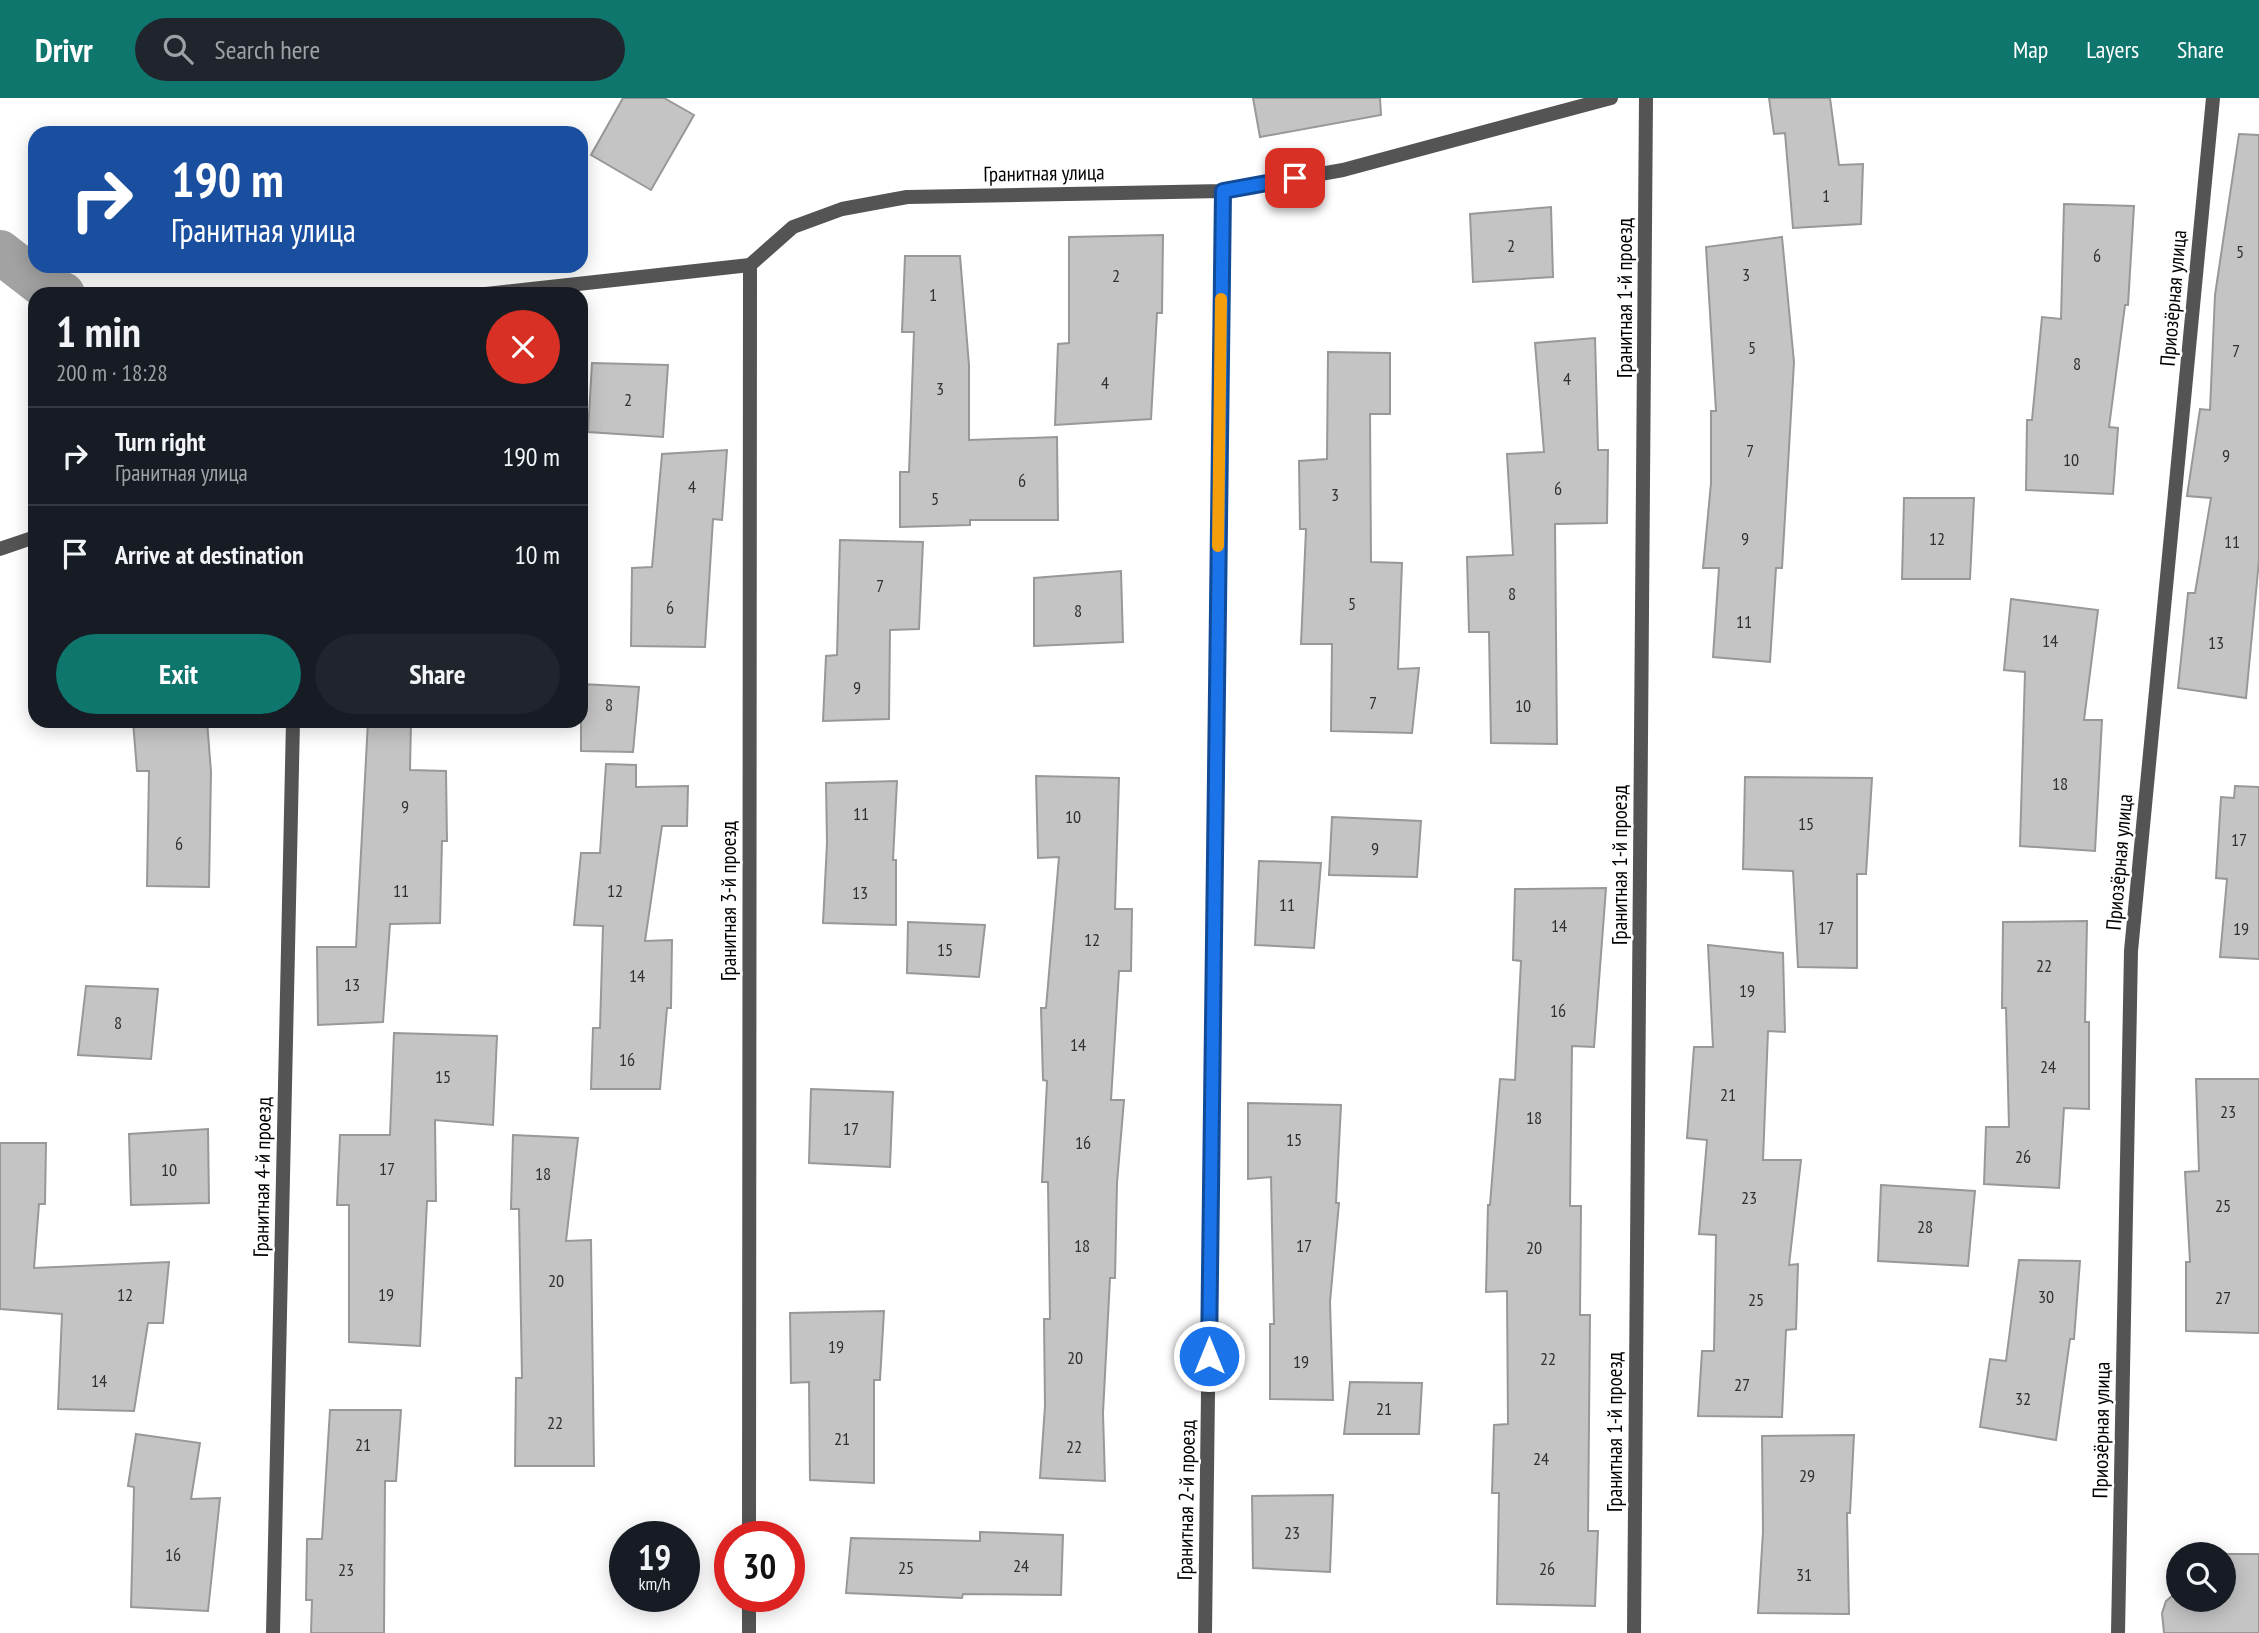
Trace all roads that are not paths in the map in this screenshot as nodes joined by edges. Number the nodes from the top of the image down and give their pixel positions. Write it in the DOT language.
graph roads {
  1 [pos="1611,98"];
  2 [pos="1646,98"];
  3 [pos="2213,98"];
  4 [pos="1223,191"];
  5 [pos="750,265"];
  6 [pos="550,287"];
  7 [pos="28,539"];
  8 [pos="0,549"];
  9 [pos="293,728"];
  10 [pos="749,1521"];
  11 [pos="749,1612"];
  12 [pos="273,1633"];
  13 [pos="749,1633"];
  14 [pos="1205,1633"];
  15 [pos="1634,1633"];
  16 [pos="2118,1633"];
  1 -- 4 [label="street, Гранитная улица"];
  2 -- 15 [label="street, Гранитная 1-й проезд"];
  3 -- 16 [label="street, Приозёрная улица"];
  4 -- 5 [label="street, Гранитная улица"];
  4 -- 14 [label="street, Гранитная 2-й проезд"];
  5 -- 6 [label="street"];
  5 -- 10 [label="street, Гранитная 3-й проезд"];
  7 -- 8 [label="street"];
  9 -- 12 [label="street, Гранитная 4-й проезд"];
  11 -- 13 [label="street"];
}
